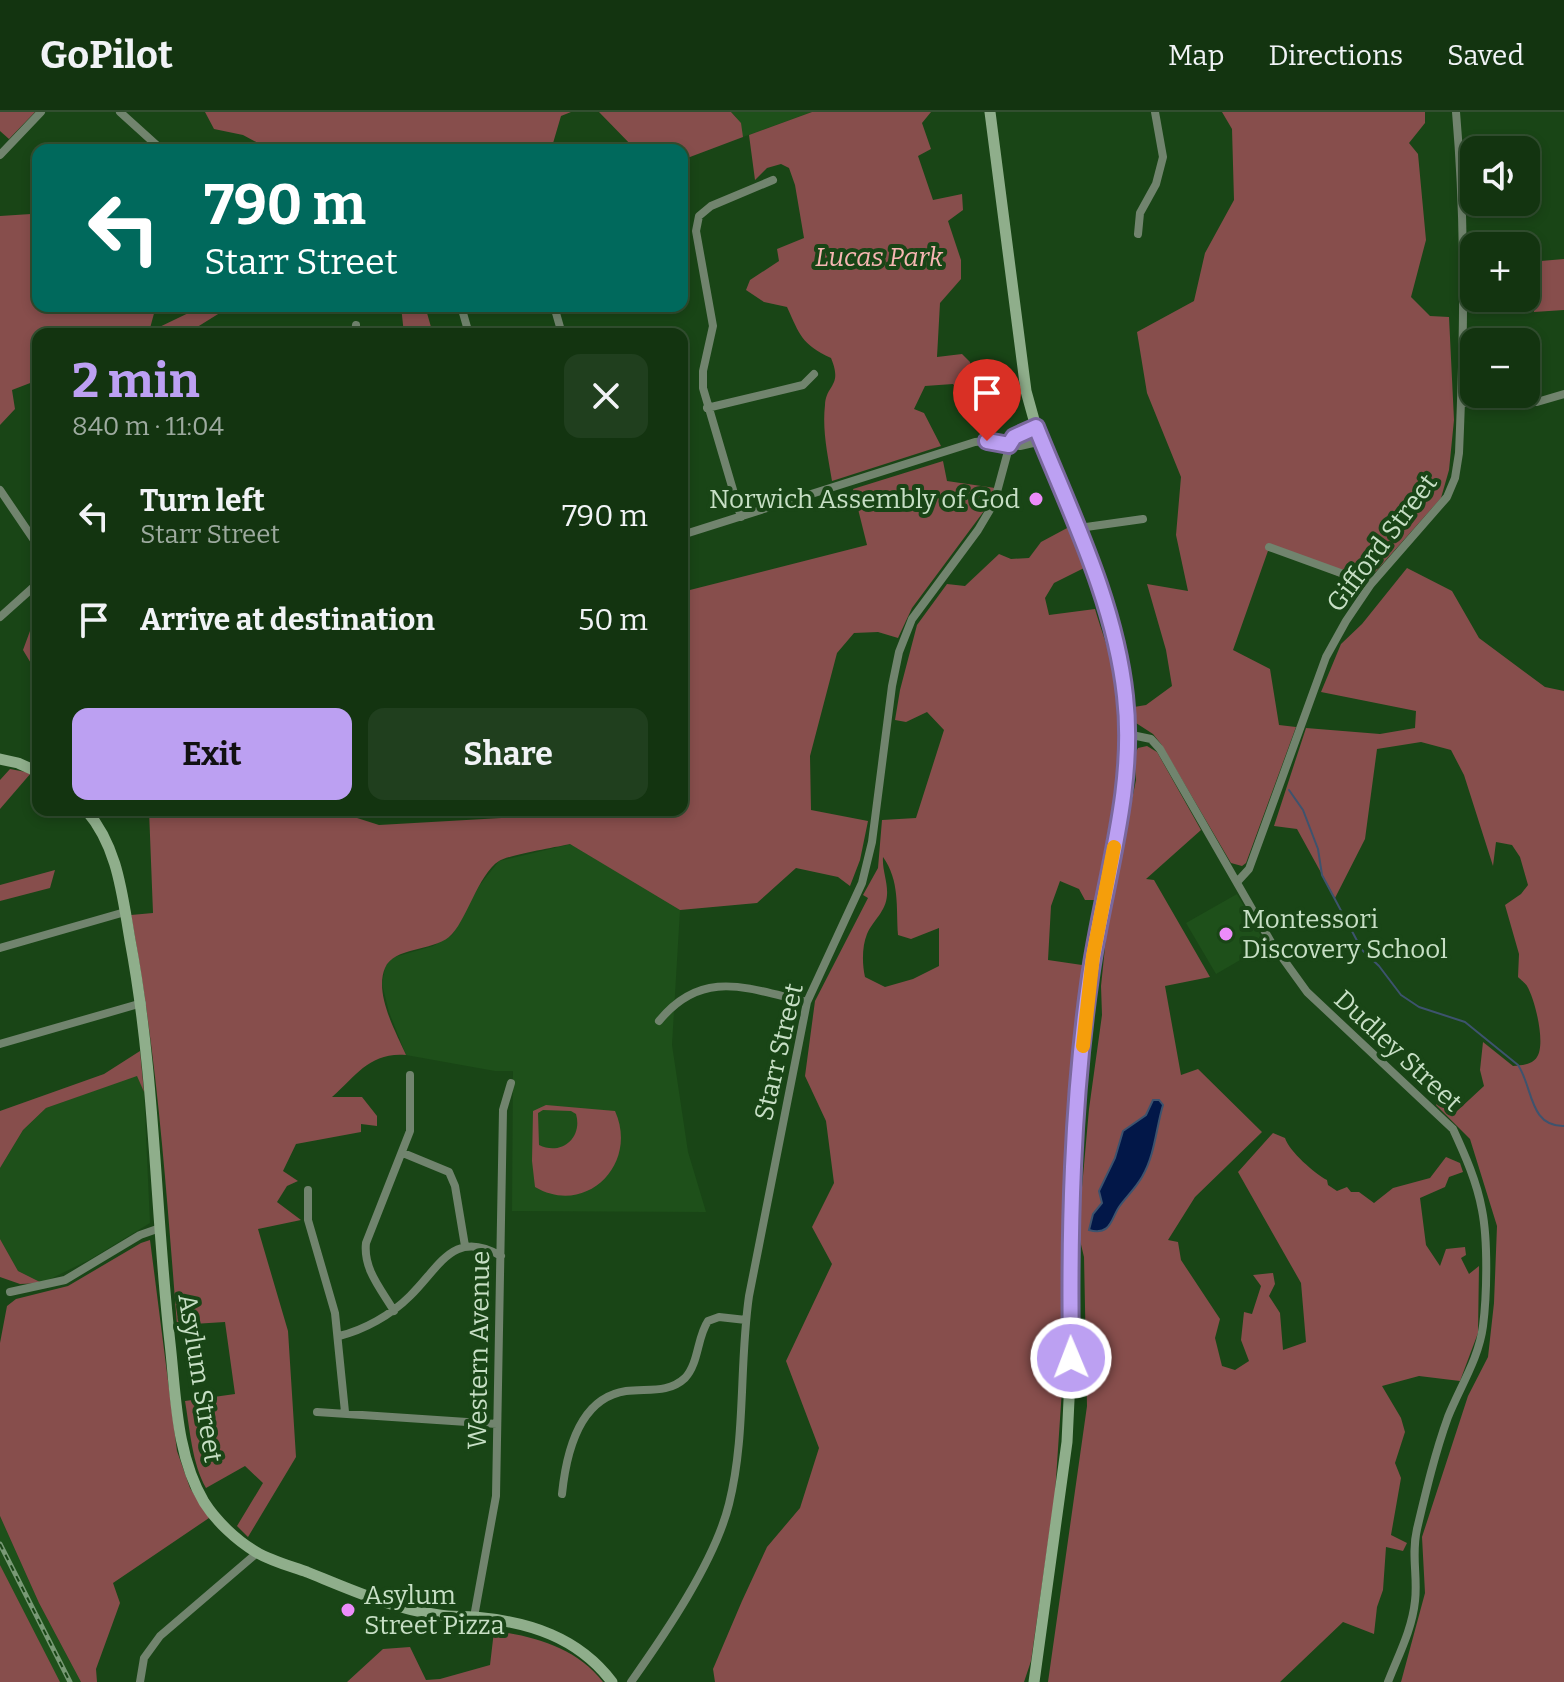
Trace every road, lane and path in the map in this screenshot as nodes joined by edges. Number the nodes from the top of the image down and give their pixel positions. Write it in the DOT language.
graph roads {
  1 [pos="41,112"];
  2 [pos="120,112"];
  3 [pos="990,112"];
  4 [pos="1155,112"];
  5 [pos="1456,112"];
  6 [pos="155,144"];
  7 [pos="0,155"];
  8 [pos="773,180"];
  9 [pos="1138,234"];
  10 [pos="1462,328"];
  11 [pos="814,374"];
  12 [pos="1564,394"];
  13 [pos="1540,401"];
  14 [pos="707,408"];
  15 [pos="1461,408"];
  16 [pos="1036,427"];
  17 [pos="1042,441"];
  18 [pos="1009,445"];
  19 [pos="0,490"];
  20 [pos="741,517"];
  21 [pos="1143,519"];
  22 [pos="1079,528"];
  23 [pos="688,533"];
  24 [pos="32,537"];
  25 [pos="1269,547"];
  26 [pos="1371,584"];
  27 [pos="32,588"];
  28 [pos="0,617"];
  29 [pos="1127,734"];
  30 [pos="0,759"];
  31 [pos="32,770"];
  32 [pos="90,816"];
  33 [pos="1238,881"];
  34 [pos="125,912"];
  35 [pos="0,948"];
  36 [pos="807,1002"];
  37 [pos="142,1003"];
  38 [pos="659,1021"];
  39 [pos="0,1044"];
  40 [pos="410,1075"];
  41 [pos="511,1083"];
  42 [pos="403,1153"];
  43 [pos="308,1190"];
  44 [pos="160,1228"];
  45 [pos="465,1246"];
  46 [pos="501,1256"];
  47 [pos="10,1292"];
  48 [pos="394,1311"];
  49 [pos="746,1320"];
  50 [pos="339,1336"];
  51 [pos="317,1412"];
  52 [pos="345,1412"];
  53 [pos="497,1424"];
  54 [pos="562,1494"];
  55 [pos="257,1553"];
  56 [pos="474,1617"];
  57 [pos="140,1682"];
  58 [pos="612,1682"];
  59 [pos="631,1682"];
  60 [pos="1034,1682"];
  61 [pos="1388,1682"];
  1 -- 7 [label="street"];
  2 -- 6 [label="street"];
  3 -- 16 [label="main road"];
  4 -- 9 [label="street"];
  5 -- 10 [label="street, Gifford Street"];
  8 -- 14 [label="street"];
  11 -- 14 [label="street"];
  12 -- 13 [label="street"];
  14 -- 20 [label="street"];
  15 -- 26 [label="street, Gifford Street"];
  16 -- 17 [label="main road"];
  16 -- 18 [label="street"];
  17 -- 18 [label="street"];
  17 -- 22 [label="main road"];
  18 -- 20 [label="street"];
  18 -- 36 [label="street, Starr Street"];
  19 -- 24 [label="street"];
  20 -- 23 [label="street"];
  21 -- 22 [label="street"];
  22 -- 29 [label="main road"];
  25 -- 26 [label="street"];
  26 -- 33 [label="street, Gifford Street"];
  27 -- 28 [label="street"];
  29 -- 33 [label="street, Dudley Street"];
  29 -- 60 [label="main road"];
  30 -- 31 [label="main road"];
  32 -- 34 [label="main road, Asylum Street"];
  33 -- 61 [label="street, Dudley Street"];
  34 -- 35 [label="street"];
  34 -- 37 [label="main road, Asylum Street"];
  36 -- 38 [label="street"];
  36 -- 49 [label="street, Starr Street"];
  37 -- 39 [label="street"];
  37 -- 44 [label="main road, Asylum Street"];
  40 -- 42 [label="street"];
  41 -- 46 [label="street, Western Avenue"];
  42 -- 45 [label="street"];
  42 -- 48 [label="street"];
  43 -- 50 [label="street"];
  44 -- 47 [label="street"];
  44 -- 55 [label="main road, Asylum Street"];
  45 -- 46 [label="street"];
  45 -- 48 [label="street"];
  46 -- 53 [label="street, Western Avenue"];
  48 -- 50 [label="street"];
  49 -- 54 [label="street"];
  49 -- 59 [label="street, Starr Street"];
  50 -- 52 [label="street"];
  51 -- 52 [label="street"];
  52 -- 53 [label="street"];
  53 -- 56 [label="street, Western Avenue"];
  55 -- 56 [label="main road, Asylum Street"];
  55 -- 57 [label="street"];
  56 -- 58 [label="main road, Asylum Street"];
}
